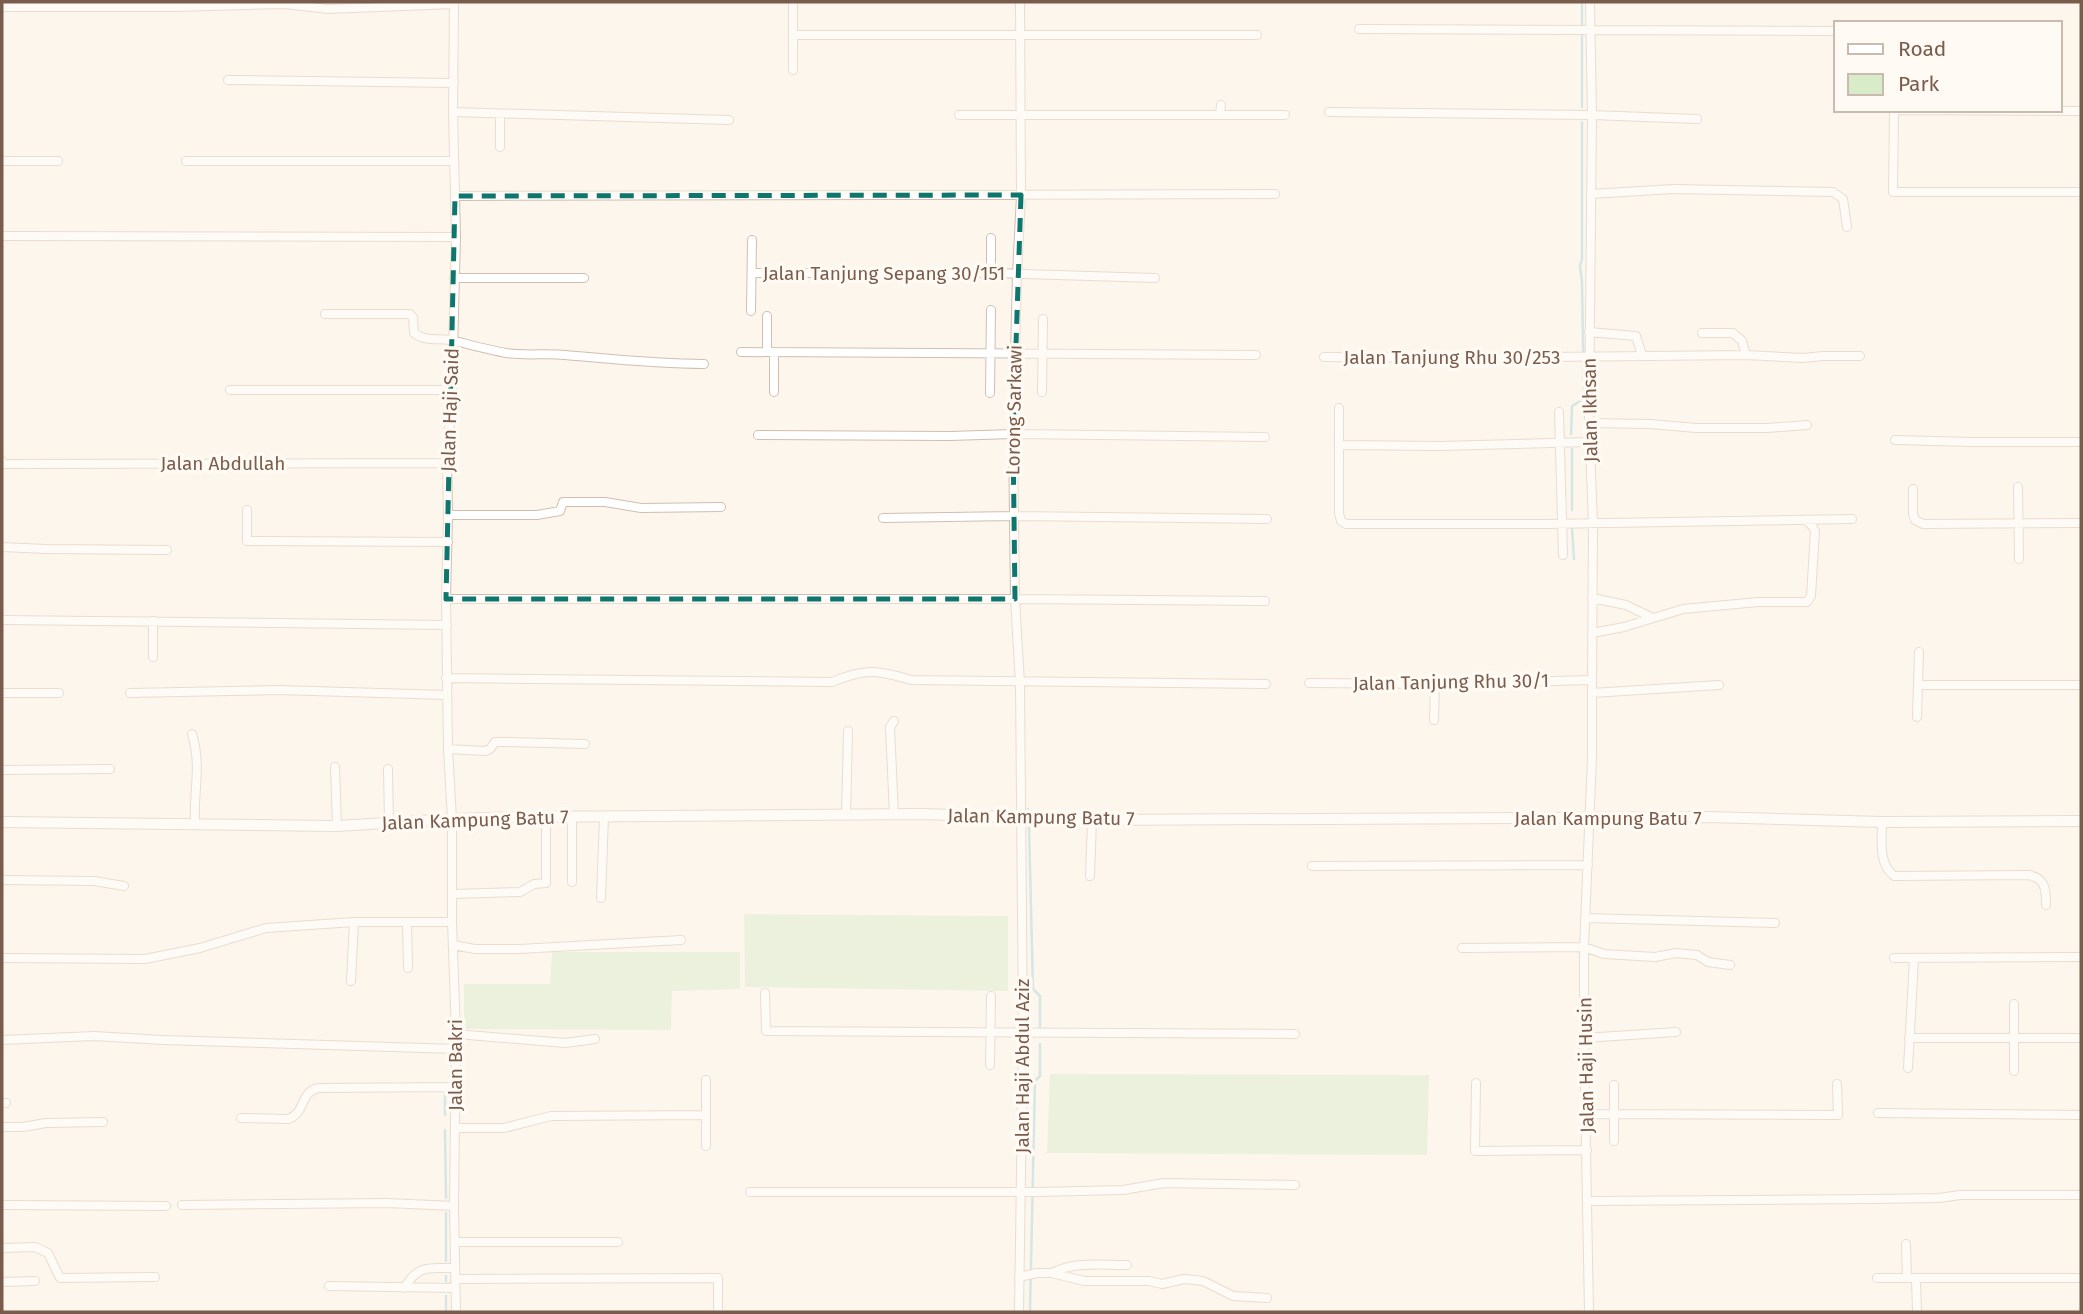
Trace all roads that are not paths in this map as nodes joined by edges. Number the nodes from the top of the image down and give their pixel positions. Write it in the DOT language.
graph roads {
  1 [pos="793,2"];
  2 [pos="1020,2"];
  3 [pos="1590,2"];
  4 [pos="454,3"];
  5 [pos="2,7"];
  6 [pos="1359,29"];
  7 [pos="1584,31"];
  8 [pos="1834,31"];
  9 [pos="793,35"];
  10 [pos="1021,35"];
  11 [pos="1257,35"];
  12 [pos="793,70"];
  13 [pos="228,80"];
  14 [pos="454,83"];
  15 [pos="1220,104"];
  16 [pos="2062,111"];
  17 [pos="2081,111"];
  18 [pos="453,112"];
  19 [pos="1329,112"];
  20 [pos="1894,112"];
  21 [pos="500,114"];
  22 [pos="959,115"];
  23 [pos="1220,115"];
  24 [pos="1285,115"];
  25 [pos="1592,115"];
  26 [pos="1021,116"];
  27 [pos="1696,119"];
  28 [pos="729,120"];
  29 [pos="500,147"];
  30 [pos="2,161"];
  31 [pos="58,161"];
  32 [pos="186,161"];
  33 [pos="454,161"];
  34 [pos="2081,192"];
  35 [pos="1275,194"];
  36 [pos="1591,194"];
  37 [pos="1021,195"];
  38 [pos="456,197"];
  39 [pos="1847,226"];
  40 [pos="2,236"];
  41 [pos="456,237"];
  42 [pos="992,238"];
  43 [pos="752,240"];
  44 [pos="752,273"];
  45 [pos="991,273"];
  46 [pos="1017,274"];
  47 [pos="454,278"];
  48 [pos="584,278"];
  49 [pos="1155,278"];
  50 [pos="991,310"];
  51 [pos="751,311"];
  52 [pos="325,314"];
  53 [pos="767,316"];
  54 [pos="1043,319"];
  55 [pos="1589,332"];
  56 [pos="1702,333"];
  57 [pos="453,340"];
  58 [pos="741,352"];
  59 [pos="771,352"];
  60 [pos="990,354"];
  61 [pos="1015,354"];
  62 [pos="1042,354"];
  63 [pos="1256,355"];
  64 [pos="1642,355"];
  65 [pos="1746,355"];
  66 [pos="1585,356"];
  67 [pos="1860,356"];
  68 [pos="1324,357"];
  69 [pos="704,364"];
  70 [pos="230,390"];
  71 [pos="453,390"];
  72 [pos="1042,391"];
  73 [pos="774,392"];
  74 [pos="990,393"];
  75 [pos="1339,408"];
  76 [pos="1559,412"];
  77 [pos="1589,423"];
  78 [pos="1807,425"];
  79 [pos="1013,434"];
  80 [pos="758,435"];
  81 [pos="1265,437"];
  82 [pos="1895,440"];
  83 [pos="1563,442"];
  84 [pos="1589,442"];
  85 [pos="2081,442"];
  86 [pos="1340,445"];
  87 [pos="2,463"];
  88 [pos="447,463"];
  89 [pos="2018,487"];
  90 [pos="1913,489"];
  91 [pos="721,507"];
  92 [pos="247,510"];
  93 [pos="448,515"];
  94 [pos="1014,516"];
  95 [pos="883,518"];
  96 [pos="1267,519"];
  97 [pos="1852,519"];
  98 [pos="1806,520"];
  99 [pos="1593,523"];
  100 [pos="2081,523"];
  101 [pos="1562,524"];
  102 [pos="2019,524"];
  103 [pos="448,542"];
  104 [pos="2,547"];
  105 [pos="167,550"];
  106 [pos="1563,555"];
  107 [pos="2020,559"];
  108 [pos="1015,598"];
  109 [pos="1592,598"];
  110 [pos="446,599"];
  111 [pos="1265,601"];
  112 [pos="1653,618"];
  113 [pos="2,620"];
  114 [pos="153,621"];
  115 [pos="447,625"];
  116 [pos="1592,633"];
  117 [pos="1919,652"];
  118 [pos="153,657"];
  119 [pos="446,678"];
  120 [pos="1592,680"];
  121 [pos="1020,683"];
  122 [pos="1309,683"];
  123 [pos="1266,684"];
  124 [pos="1435,684"];
  125 [pos="1719,685"];
  126 [pos="1918,685"];
  127 [pos="2081,685"];
  128 [pos="59,692"];
  129 [pos="131,692"];
  130 [pos="2,693"];
  131 [pos="1592,693"];
  132 [pos="447,695"];
  133 [pos="1917,717"];
  134 [pos="1434,720"];
  135 [pos="894,722"];
  136 [pos="848,731"];
  137 [pos="192,734"];
  138 [pos="584,744"];
  139 [pos="448,749"];
  140 [pos="335,767"];
  141 [pos="110,769"];
  142 [pos="387,769"];
  143 [pos="2,770"];
  144 [pos="894,814"];
  145 [pos="846,815"];
  146 [pos="546,817"];
  147 [pos="572,817"];
  148 [pos="604,817"];
  149 [pos="1590,818"];
  150 [pos="452,819"];
  151 [pos="1020,819"];
  152 [pos="1092,820"];
  153 [pos="2081,821"];
  154 [pos="2,822"];
  155 [pos="1882,822"];
  156 [pos="389,823"];
  157 [pos="195,825"];
  158 [pos="337,826"];
  159 [pos="1588,865"];
  160 [pos="1312,866"];
  161 [pos="1090,876"];
  162 [pos="2,880"];
  163 [pos="572,882"];
  164 [pos="124,886"];
  165 [pos="452,894"];
  166 [pos="601,898"];
  167 [pos="2046,905"];
  168 [pos="1585,918"];
  169 [pos="354,922"];
  170 [pos="452,922"];
  171 [pos="407,923"];
  172 [pos="1775,923"];
  173 [pos="681,940"];
  174 [pos="453,945"];
  175 [pos="1584,947"];
  176 [pos="1462,948"];
  177 [pos="2081,957"];
  178 [pos="2,958"];
  179 [pos="1894,958"];
  180 [pos="1914,958"];
  181 [pos="1730,965"];
  182 [pos="408,968"];
  183 [pos="351,981"];
  184 [pos="765,993"];
  185 [pos="991,996"];
  186 [pos="2014,1004"];
  187 [pos="1023,1031"];
  188 [pos="991,1032"];
  189 [pos="1676,1032"];
  190 [pos="456,1034"];
  191 [pos="1296,1034"];
  192 [pos="1584,1038"];
  193 [pos="1909,1038"];
  194 [pos="2081,1038"];
  195 [pos="595,1039"];
  196 [pos="2014,1039"];
  197 [pos="2,1040"];
  198 [pos="456,1049"];
  199 [pos="990,1065"];
  200 [pos="1908,1068"];
  201 [pos="2014,1071"];
  202 [pos="706,1080"];
  203 [pos="1476,1083"];
  204 [pos="1838,1084"];
  205 [pos="1614,1085"];
  206 [pos="456,1087"];
  207 [pos="1878,1113"];
  208 [pos="1586,1114"];
  209 [pos="1614,1114"];
  210 [pos="706,1115"];
  211 [pos="2081,1115"];
  212 [pos="241,1118"];
  213 [pos="103,1122"];
  214 [pos="2,1127"];
  215 [pos="456,1128"];
  216 [pos="1614,1141"];
  217 [pos="706,1146"];
  218 [pos="1587,1150"];
  219 [pos="1295,1185"];
  220 [pos="1024,1191"];
  221 [pos="750,1192"];
  222 [pos="2081,1195"];
  223 [pos="1588,1201"];
  224 [pos="2,1205"];
  225 [pos="182,1205"];
  226 [pos="166,1206"];
  227 [pos="454,1206"];
  228 [pos="455,1242"];
  229 [pos="618,1242"];
  230 [pos="1906,1244"];
  231 [pos="2,1248"];
  232 [pos="1126,1265"];
  233 [pos="455,1268"];
  234 [pos="1052,1273"];
  235 [pos="1022,1276"];
  236 [pos="155,1277"];
  237 [pos="1877,1278"];
  238 [pos="1911,1278"];
  239 [pos="2081,1278"];
  240 [pos="35,1281"];
  241 [pos="2,1282"];
  242 [pos="455,1284"];
  243 [pos="329,1286"];
  244 [pos="404,1287"];
  245 [pos="1268,1298"];
  246 [pos="456,1312"];
  247 [pos="718,1312"];
  248 [pos="1019,1312"];
  249 [pos="1589,1312"];
  250 [pos="1917,1312"];
  1 -- 9 [label="street"];
  2 -- 10 [label="street, Lorong Sarkawi"];
  3 -- 7 [label="street, Jalan Ikhsan"];
  4 -- 5 [label="street"];
  4 -- 14 [label="street, Jalan Haji Said"];
  6 -- 7 [label="street"];
  7 -- 8 [label="street"];
  7 -- 25 [label="street, Jalan Ikhsan"];
  9 -- 10 [label="street"];
  9 -- 12 [label="street"];
  10 -- 11 [label="street"];
  10 -- 26 [label="street, Lorong Sarkawi"];
  13 -- 14 [label="street"];
  14 -- 18 [label="street, Jalan Haji Said"];
  15 -- 23 [label="street"];
  16 -- 17 [label="street"];
  18 -- 21 [label="street"];
  18 -- 33 [label="street, Jalan Haji Said"];
  19 -- 25 [label="street"];
  20 -- 34 [label="street"];
  21 -- 28 [label="street"];
  21 -- 29 [label="street"];
  22 -- 26 [label="street"];
  23 -- 24 [label="street"];
  23 -- 26 [label="street"];
  25 -- 27 [label="street"];
  25 -- 36 [label="street, Jalan Ikhsan"];
  26 -- 37 [label="street, Lorong Sarkawi"];
  30 -- 31 [label="street"];
  32 -- 33 [label="street"];
  33 -- 38 [label="street, Jalan Haji Said"];
  35 -- 37 [label="street"];
  36 -- 39 [label="street"];
  36 -- 55 [label="street, Jalan Ikhsan"];
  37 -- 38 [label="street"];
  37 -- 46 [label="street, Lorong Sarkawi"];
  38 -- 41 [label="street, Jalan Haji Said"];
  40 -- 41 [label="street"];
  41 -- 47 [label="street, Jalan Haji Said"];
  42 -- 45 [label="street"];
  43 -- 44 [label="street"];
  44 -- 45 [label="street, Jalan Tanjung Sepang 30/151"];
  44 -- 51 [label="street"];
  45 -- 46 [label="street, Jalan Tanjung Sepang 30/151"];
  46 -- 49 [label="street, Jalan Tanjung Sepang 30/151"];
  46 -- 61 [label="street, Lorong Sarkawi"];
  47 -- 48 [label="street"];
  47 -- 57 [label="street, Jalan Haji Said"];
  50 -- 60 [label="street"];
  52 -- 57 [label="street"];
  53 -- 59 [label="street"];
  54 -- 62 [label="street"];
  55 -- 64 [label="street"];
  55 -- 66 [label="street, Jalan Ikhsan"];
  56 -- 65 [label="street"];
  57 -- 69 [label="street"];
  57 -- 71 [label="street, Jalan Haji Said"];
  58 -- 59 [label="street"];
  59 -- 60 [label="street"];
  59 -- 73 [label="street"];
  60 -- 61 [label="street"];
  60 -- 74 [label="street"];
  61 -- 62 [label="street"];
  61 -- 79 [label="street, Lorong Sarkawi"];
  62 -- 63 [label="street"];
  62 -- 72 [label="street"];
  64 -- 65 [label="street, Jalan Tanjung Rhu 30/253"];
  64 -- 66 [label="street, Jalan Tanjung Rhu 30/253"];
  65 -- 67 [label="street, Jalan Tanjung Rhu 30/253"];
  66 -- 68 [label="street, Jalan Tanjung Rhu 30/253"];
  66 -- 77 [label="street, Jalan Ikhsan"];
  70 -- 71 [label="street"];
  71 -- 88 [label="street, Jalan Haji Said"];
  75 -- 86 [label="street"];
  76 -- 83 [label="street"];
  77 -- 78 [label="street"];
  77 -- 84 [label="street, Jalan Ikhsan"];
  79 -- 80 [label="street"];
  79 -- 81 [label="street"];
  79 -- 94 [label="street, Lorong Sarkawi"];
  82 -- 85 [label="street"];
  83 -- 84 [label="street"];
  83 -- 86 [label="street"];
  83 -- 101 [label="street"];
  84 -- 99 [label="street, Jalan Ikhsan"];
  86 -- 101 [label="street"];
  87 -- 88 [label="street, Jalan Abdullah"];
  88 -- 93 [label="street, Jalan Haji Said"];
  89 -- 102 [label="street"];
  90 -- 102 [label="street"];
  91 -- 93 [label="street"];
  92 -- 103 [label="street"];
  93 -- 103 [label="street, Jalan Haji Said"];
  94 -- 95 [label="street"];
  94 -- 96 [label="street"];
  94 -- 108 [label="street, Lorong Sarkawi"];
  97 -- 98 [label="street"];
  98 -- 99 [label="street"];
  98 -- 112 [label="street"];
  99 -- 101 [label="street"];
  99 -- 109 [label="street, Jalan Ikhsan"];
  100 -- 102 [label="street"];
  101 -- 106 [label="street"];
  102 -- 107 [label="street"];
  103 -- 110 [label="street, Jalan Haji Said"];
  104 -- 105 [label="street"];
  108 -- 110 [label="street"];
  108 -- 111 [label="street"];
  108 -- 121 [label="street, Lorong Sarkawi"];
  109 -- 112 [label="street"];
  109 -- 116 [label="street, Jalan Ikhsan"];
  110 -- 115 [label="street, Jalan Haji Said"];
  112 -- 116 [label="street"];
  113 -- 114 [label="street"];
  114 -- 115 [label="street"];
  114 -- 118 [label="street"];
  115 -- 119 [label="street, Jalan Haji Said"];
  116 -- 120 [label="street, Jalan Ikhsan"];
  117 -- 126 [label="street"];
  119 -- 121 [label="street"];
  119 -- 132 [label="street, Jalan Haji Said"];
  120 -- 124 [label="street, Jalan Tanjung Rhu 30/1"];
  120 -- 131 [label="street, Jalan Ikhsan"];
  121 -- 123 [label="street"];
  121 -- 151 [label="street, Lorong Sarkawi"];
  122 -- 124 [label="street, Jalan Tanjung Rhu 30/1"];
  124 -- 134 [label="street"];
  125 -- 131 [label="street"];
  126 -- 127 [label="street"];
  126 -- 133 [label="street"];
  128 -- 130 [label="street"];
  129 -- 132 [label="street"];
  131 -- 149 [label="street, Jalan Ikhsan"];
  132 -- 139 [label="street, Jalan Haji Said"];
  135 -- 144 [label="street"];
  136 -- 145 [label="street"];
  137 -- 157 [label="street"];
  138 -- 139 [label="street"];
  139 -- 150 [label="street, Jalan Haji Said"];
  140 -- 158 [label="street"];
  141 -- 143 [label="street"];
  142 -- 156 [label="street"];
  144 -- 145 [label="street, Jalan Kampung Batu 7"];
  144 -- 151 [label="street, Jalan Kampung Batu 7"];
  145 -- 148 [label="street, Jalan Kampung Batu 7"];
  146 -- 147 [label="street, Jalan Kampung Batu 7"];
  146 -- 150 [label="street, Jalan Kampung Batu 7"];
  146 -- 165 [label="street"];
  147 -- 148 [label="street, Jalan Kampung Batu 7"];
  147 -- 163 [label="street"];
  148 -- 166 [label="street"];
  149 -- 152 [label="street, Jalan Kampung Batu 7"];
  149 -- 155 [label="street, Jalan Kampung Batu 7"];
  149 -- 159 [label="street, Jalan Haji Husin"];
  150 -- 156 [label="street, Jalan Kampung Batu 7"];
  150 -- 165 [label="street, Jalan Bakri"];
  151 -- 152 [label="street, Jalan Kampung Batu 7"];
  151 -- 187 [label="street, Jalan Haji Abdul Aziz"];
  152 -- 161 [label="street"];
  153 -- 155 [label="street, Jalan Kampung Batu 7"];
  154 -- 157 [label="street, Jalan Kampung Batu 7"];
  155 -- 167 [label="street"];
  156 -- 158 [label="street, Jalan Kampung Batu 7"];
  157 -- 158 [label="street, Jalan Kampung Batu 7"];
  159 -- 160 [label="street"];
  159 -- 168 [label="street, Jalan Haji Husin"];
  162 -- 164 [label="street"];
  165 -- 170 [label="street, Jalan Bakri"];
  168 -- 172 [label="street"];
  168 -- 175 [label="street, Jalan Haji Husin"];
  169 -- 171 [label="street"];
  169 -- 178 [label="street"];
  169 -- 183 [label="street"];
  170 -- 171 [label="street"];
  170 -- 174 [label="street, Jalan Bakri"];
  171 -- 182 [label="street"];
  173 -- 174 [label="street"];
  174 -- 190 [label="street, Jalan Bakri"];
  175 -- 176 [label="street"];
  175 -- 181 [label="street"];
  175 -- 192 [label="street, Jalan Haji Husin"];
  177 -- 180 [label="street"];
  179 -- 180 [label="street"];
  180 -- 193 [label="street"];
  184 -- 188 [label="street"];
  185 -- 188 [label="street"];
  186 -- 196 [label="street"];
  187 -- 188 [label="street"];
  187 -- 191 [label="street"];
  187 -- 220 [label="street, Jalan Haji Abdul Aziz"];
  188 -- 199 [label="street"];
  189 -- 192 [label="street"];
  190 -- 195 [label="street"];
  190 -- 198 [label="street, Jalan Bakri"];
  192 -- 208 [label="street, Jalan Haji Husin"];
  193 -- 196 [label="street"];
  193 -- 200 [label="street"];
  194 -- 196 [label="street"];
  196 -- 201 [label="street"];
  197 -- 198 [label="street"];
  198 -- 206 [label="street, Jalan Bakri"];
  202 -- 210 [label="street"];
  203 -- 218 [label="street"];
  204 -- 209 [label="street"];
  205 -- 209 [label="street"];
  206 -- 212 [label="street"];
  206 -- 215 [label="street, Jalan Bakri"];
  207 -- 211 [label="street"];
  208 -- 209 [label="street"];
  208 -- 218 [label="street, Jalan Haji Husin"];
  209 -- 216 [label="street"];
  210 -- 215 [label="street"];
  210 -- 217 [label="street"];
  213 -- 214 [label="street"];
  215 -- 227 [label="street, Jalan Bakri"];
  218 -- 223 [label="street, Jalan Haji Husin"];
  219 -- 220 [label="street"];
  220 -- 221 [label="street"];
  220 -- 235 [label="street, Jalan Haji Abdul Aziz"];
  222 -- 223 [label="street"];
  223 -- 249 [label="street, Jalan Haji Husin"];
  224 -- 226 [label="street"];
  225 -- 227 [label="street"];
  227 -- 228 [label="street, Jalan Bakri"];
  228 -- 229 [label="street"];
  228 -- 233 [label="street, Jalan Bakri"];
  230 -- 238 [label="street"];
  231 -- 236 [label="street"];
  232 -- 234 [label="street"];
  233 -- 242 [label="street, Jalan Bakri"];
  233 -- 244 [label="street"];
  234 -- 235 [label="street"];
  234 -- 245 [label="street"];
  235 -- 248 [label="street, Jalan Haji Abdul Aziz"];
  237 -- 238 [label="street"];
  238 -- 239 [label="street"];
  238 -- 250 [label="street"];
  240 -- 241 [label="street"];
  242 -- 244 [label="street"];
  242 -- 246 [label="street, Jalan Bakri"];
  242 -- 247 [label="street"];
  243 -- 244 [label="street"];
}
